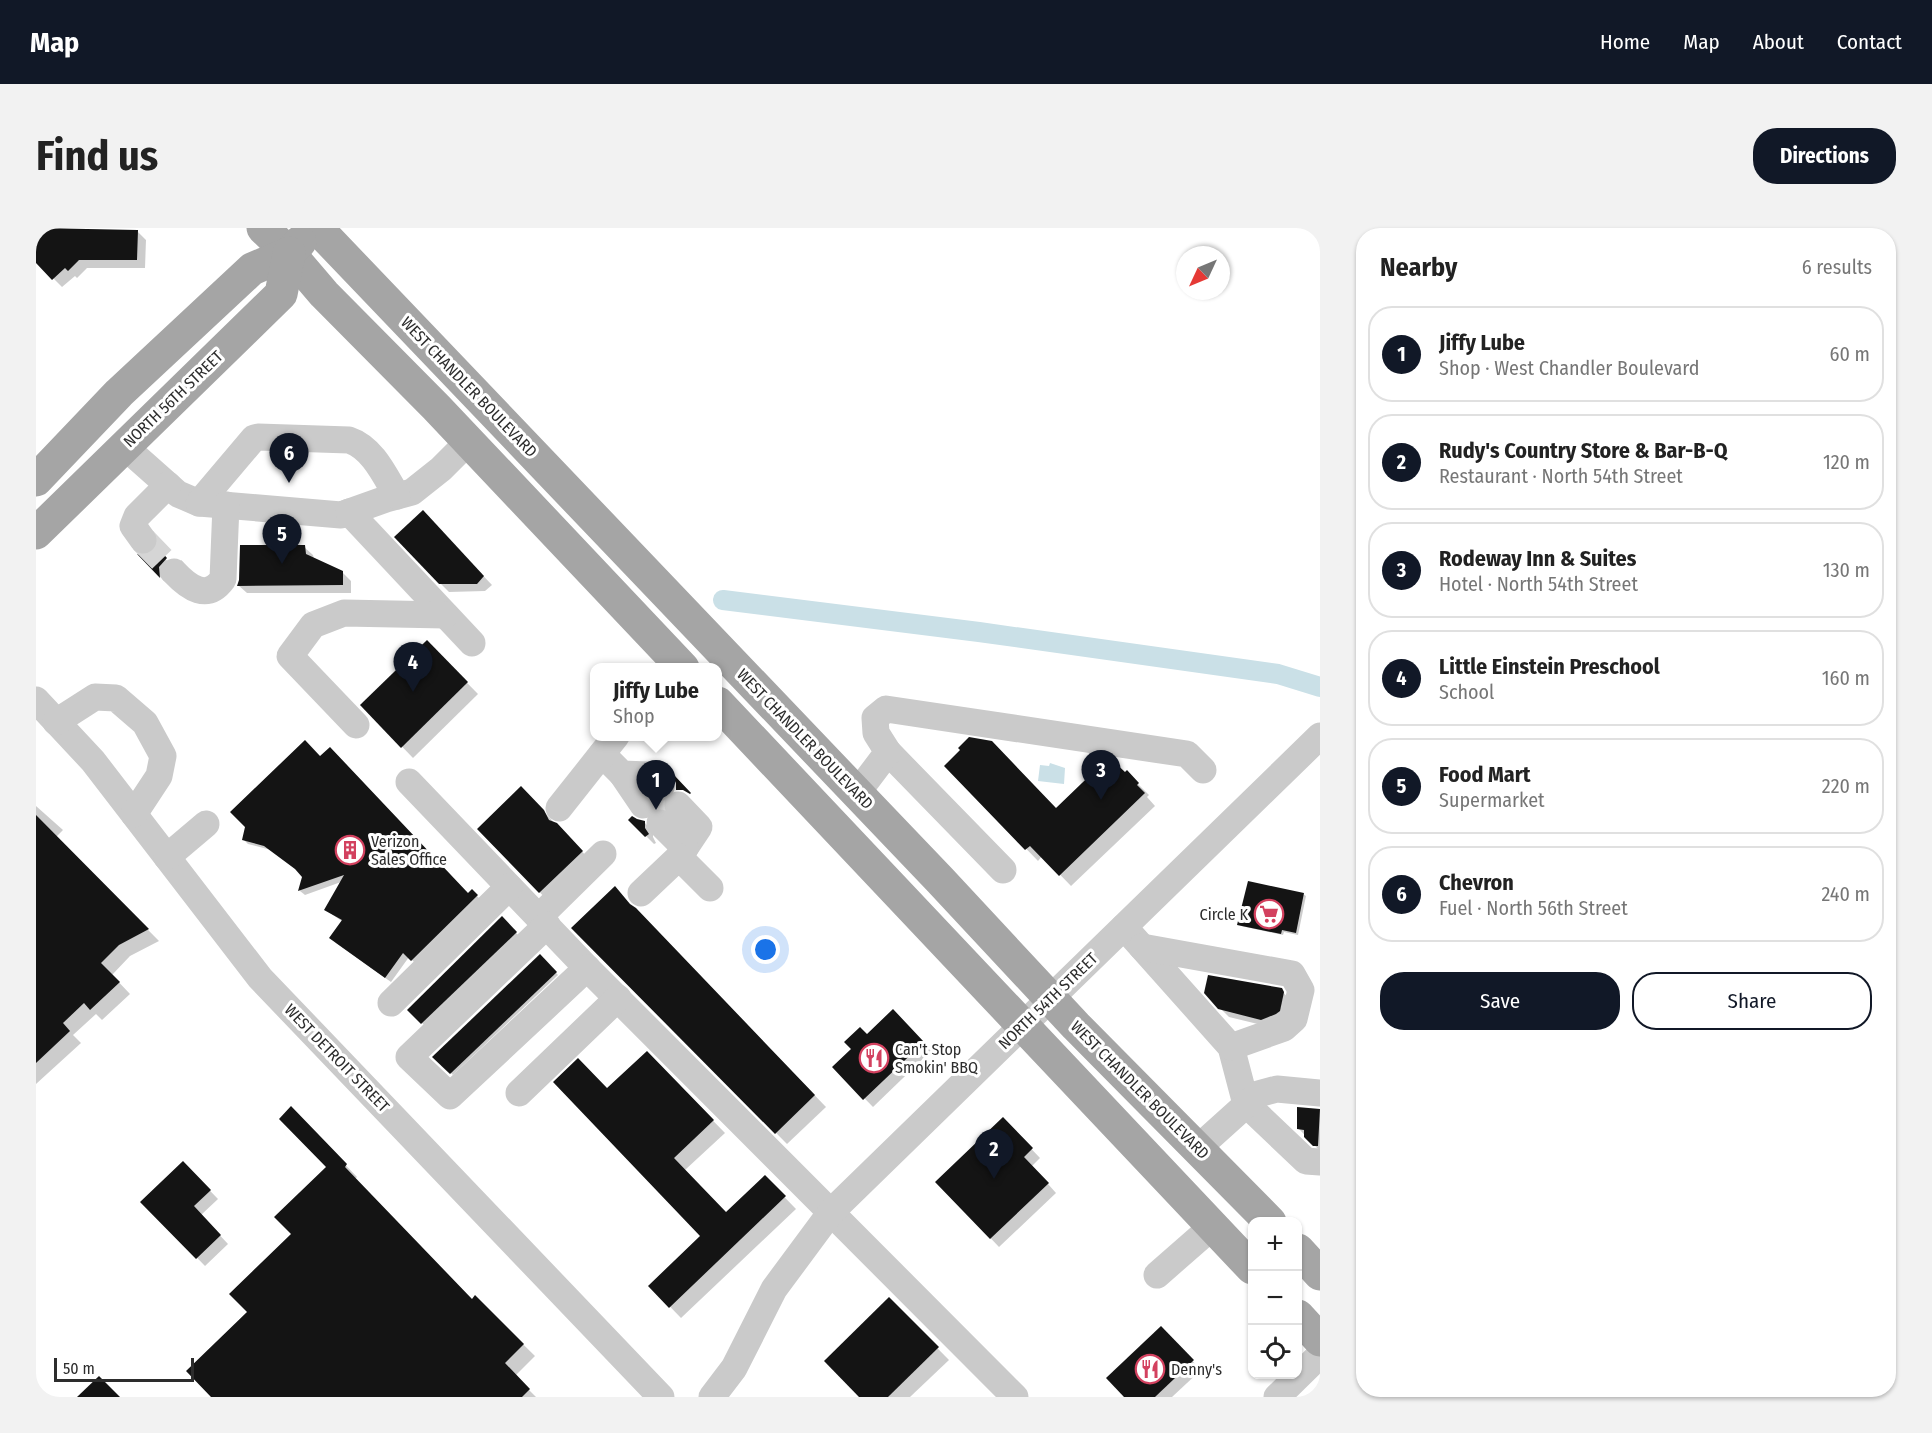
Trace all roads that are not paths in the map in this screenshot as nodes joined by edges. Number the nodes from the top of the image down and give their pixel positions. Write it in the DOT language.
graph roads {
  1 [pos="263,228"];
  2 [pos="315,228"];
  3 [pos="289,253"];
  4 [pos="469,441"];
  5 [pos="125,447"];
  6 [pos="36,480"];
  7 [pos="168,486"];
  8 [pos="397,496"];
  9 [pos="199,503"];
  10 [pos="226,505"];
  11 [pos="349,512"];
  12 [pos="36,533"];
  13 [pos="143,540"];
  14 [pos="174,572"];
  15 [pos="445,615"];
  16 [pos="472,643"];
  17 [pos="687,663"];
  18 [pos="722,683"];
  19 [pos="36,700"];
  20 [pos="722,708"];
  21 [pos="56,722"];
  22 [pos="789,722"];
  23 [pos="356,725"];
  24 [pos="1320,736"];
  25 [pos="609,745"];
  26 [pos="888,752"];
  27 [pos="1203,770"];
  28 [pos="409,782"];
  29 [pos="857,793"];
  30 [pos="559,808"];
  31 [pos="134,814"];
  32 [pos="206,824"];
  33 [pos="685,848"];
  34 [pos="603,854"];
  35 [pos="167,857"];
  36 [pos="1003,870"];
  37 [pos="509,887"];
  38 [pos="710,888"];
  39 [pos="641,894"];
  40 [pos="543,921"];
  41 [pos="1124,927"];
  42 [pos="1142,947"];
  43 [pos="587,968"];
  44 [pos="618,998"];
  45 [pos="1050,998"];
  46 [pos="392,1003"];
  47 [pos="1024,1024"];
  48 [pos="1231,1047"];
  49 [pos="519,1093"];
  50 [pos="1320,1093"];
  51 [pos="1246,1104"];
  52 [pos="1198,1148"];
  53 [pos="1320,1162"];
  54 [pos="831,1212"];
  55 [pos="1266,1217"];
  56 [pos="1214,1226"];
  57 [pos="1302,1254"];
  58 [pos="1248,1264"];
  59 [pos="1320,1274"];
  60 [pos="1157,1275"];
  61 [pos="1302,1320"];
  62 [pos="1320,1340"];
  63 [pos="1320,1355"];
  64 [pos="662,1397"];
  65 [pos="712,1397"];
  66 [pos="1014,1397"];
  67 [pos="1277,1397"];
  1 -- 3 [label="main road"];
  2 -- 3 [label="main road"];
  2 -- 22 [label="main road, WEST CHANDLER BOULEVARD"];
  3 -- 4 [label="main road"];
  3 -- 5 [label="main road, NORTH 56TH STREET"];
  3 -- 6 [label="main road"];
  4 -- 8 [label="street"];
  4 -- 17 [label="main road"];
  5 -- 7 [label="street"];
  5 -- 12 [label="main road, NORTH 56TH STREET"];
  7 -- 9 [label="street"];
  7 -- 13 [label="street"];
  8 -- 9 [label="street"];
  8 -- 11 [label="street"];
  9 -- 10 [label="street"];
  10 -- 11 [label="street"];
  10 -- 14 [label="street"];
  11 -- 15 [label="street"];
  15 -- 16 [label="street"];
  15 -- 23 [label="street"];
  18 -- 22 [label="main road"];
  19 -- 21 [label="street, WEST DETROIT STREET"];
  20 -- 47 [label="main road"];
  21 -- 31 [label="street, WEST DETROIT STREET"];
  21 -- 31 [label="street"];
  22 -- 29 [label="main road, WEST CHANDLER BOULEVARD"];
  24 -- 41 [label="street, NORTH 54TH STREET"];
  25 -- 30 [label="street"];
  25 -- 33 [label="street"];
  26 -- 27 [label="street"];
  26 -- 29 [label="street"];
  26 -- 36 [label="street"];
  28 -- 37 [label="street"];
  29 -- 45 [label="main road, WEST CHANDLER BOULEVARD"];
  31 -- 35 [label="street, WEST DETROIT STREET"];
  32 -- 35 [label="street"];
  33 -- 38 [label="street"];
  33 -- 39 [label="street"];
  34 -- 40 [label="street"];
  35 -- 64 [label="street, WEST DETROIT STREET"];
  37 -- 40 [label="street"];
  37 -- 46 [label="street"];
  40 -- 43 [label="street"];
  40 -- 43 [label="street"];
  41 -- 42 [label="street"];
  41 -- 45 [label="street, NORTH 54TH STREET"];
  42 -- 48 [label="street"];
  42 -- 48 [label="street"];
  43 -- 44 [label="street"];
  44 -- 49 [label="street"];
  44 -- 54 [label="street"];
  45 -- 47 [label="street, NORTH 54TH STREET"];
  45 -- 52 [label="main road, WEST CHANDLER BOULEVARD"];
  47 -- 54 [label="street, NORTH 54TH STREET"];
  47 -- 56 [label="main road"];
  48 -- 51 [label="street"];
  50 -- 51 [label="street"];
  51 -- 52 [label="street"];
  51 -- 53 [label="street"];
  52 -- 55 [label="main road, WEST CHANDLER BOULEVARD"];
  54 -- 65 [label="street, NORTH 54TH STREET"];
  54 -- 66 [label="street"];
  56 -- 58 [label="main road"];
  56 -- 60 [label="street"];
  57 -- 59 [label="main road"];
  61 -- 62 [label="main road"];
  63 -- 67 [label="street"];
}
